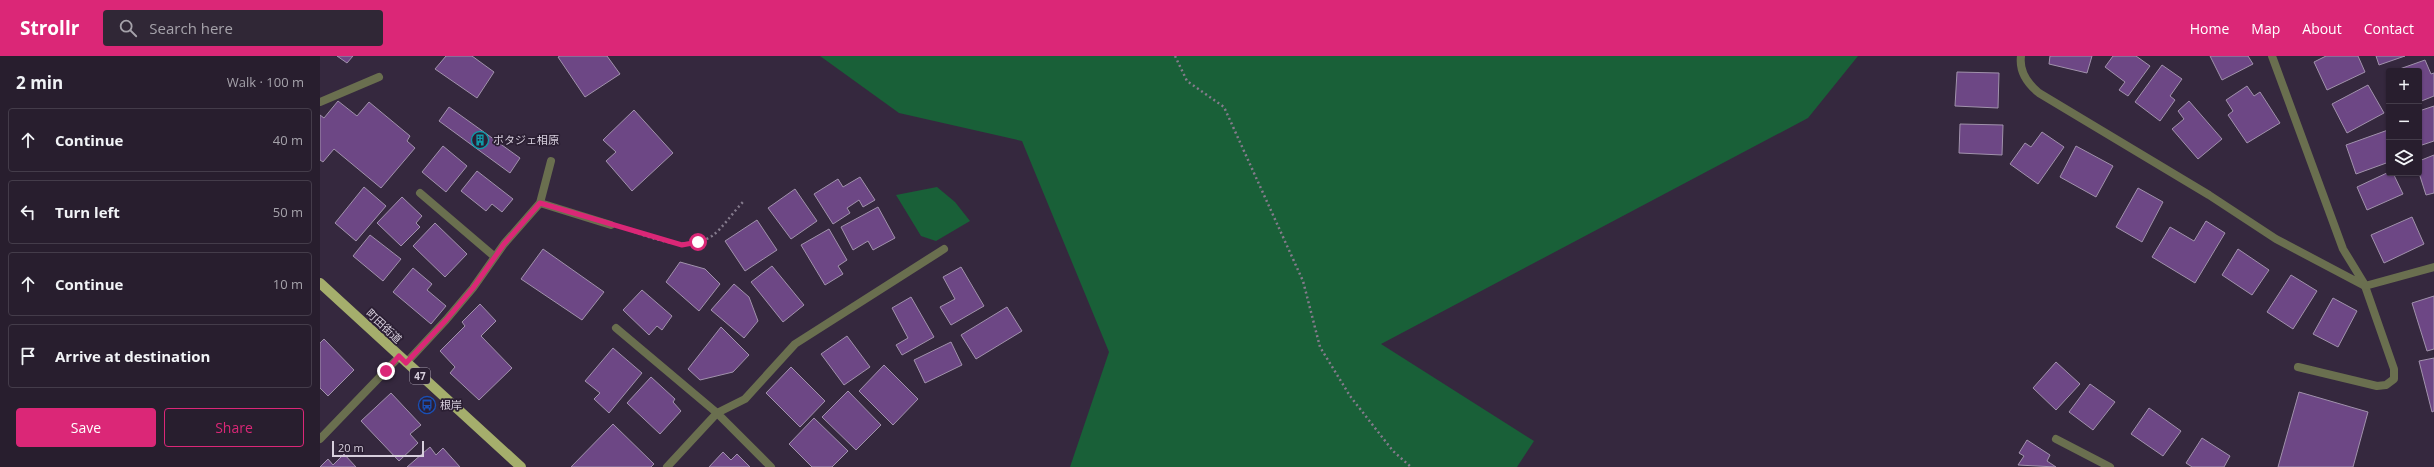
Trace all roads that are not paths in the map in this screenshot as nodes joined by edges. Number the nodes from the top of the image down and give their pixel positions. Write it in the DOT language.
graph roads {
  1 [pos="2021,56"];
  2 [pos="2272,56"];
  3 [pos="379,77"];
  4 [pos="320,102"];
  5 [pos="551,161"];
  6 [pos="420,194"];
  7 [pos="540,203"];
  8 [pos="611,225"];
  9 [pos="944,249"];
  10 [pos="495,257"];
  11 [pos="2434,267"];
  12 [pos="320,282"];
  13 [pos="2365,286"];
  14 [pos="616,328"];
  15 [pos="402,360"];
  16 [pos="2298,367"];
  17 [pos="717,413"];
  18 [pos="320,439"];
  19 [pos="2056,439"];
  20 [pos="2094,463"];
  21 [pos="521,467"];
  22 [pos="668,467"];
  23 [pos="771,467"];
  24 [pos="2110,467"];
  1 -- 13 [label="street"];
  2 -- 13 [label="street"];
  3 -- 4 [label="street"];
  5 -- 7 [label="street"];
  6 -- 10 [label="street"];
  7 -- 8 [label="street"];
  7 -- 10 [label="street"];
  9 -- 17 [label="street"];
  10 -- 15 [label="street"];
  11 -- 13 [label="street"];
  12 -- 15 [label="main road, 町田街道 / 47"];
  13 -- 16 [label="street"];
  14 -- 17 [label="street"];
  15 -- 18 [label="street"];
  15 -- 21 [label="main road, 町田街道 / 47"];
  17 -- 22 [label="street"];
  17 -- 23 [label="street"];
  19 -- 20 [label="street"];
  20 -- 24 [label="street"];
}
